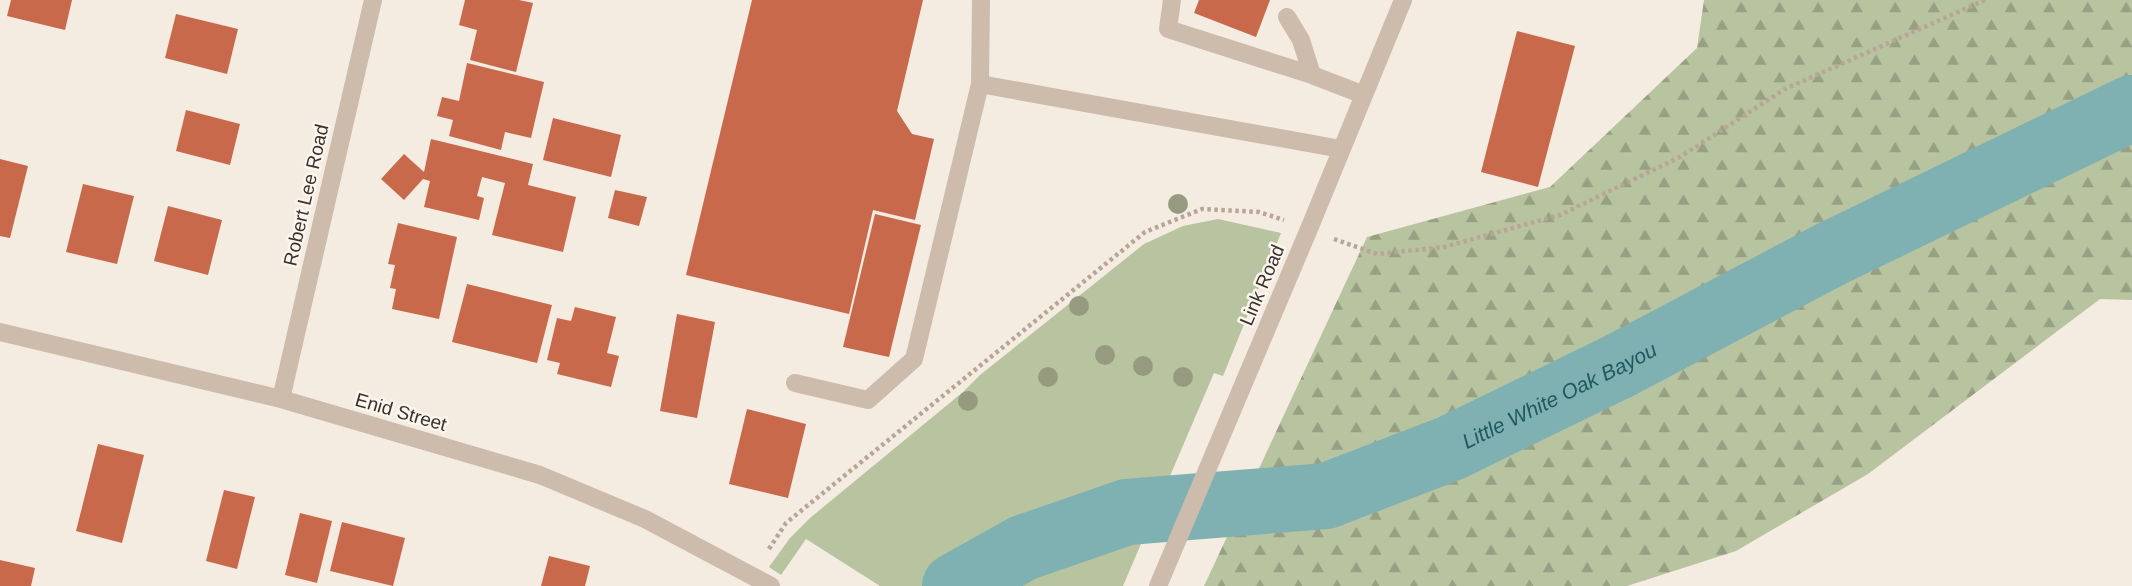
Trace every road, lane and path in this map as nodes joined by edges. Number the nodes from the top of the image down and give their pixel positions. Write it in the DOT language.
graph roads {
  1 [pos="373,0"];
  2 [pos="982,0"];
  3 [pos="1172,0"];
  4 [pos="1403,0"];
  5 [pos="1985,0"];
  6 [pos="1287,17"];
  7 [pos="1312,75"];
  8 [pos="980,84"];
  9 [pos="1364,95"];
  10 [pos="1341,149"];
  11 [pos="1284,220"];
  12 [pos="1334,238"];
  13 [pos="0,332"];
  14 [pos="794,383"];
  15 [pos="281,399"];
  16 [pos="769,549"];
  17 [pos="771,586"];
  18 [pos="1158,586"];
  1 -- 15 [label="street, Robert Lee Road"];
  2 -- 8 [label="street"];
  3 -- 7 [label="street"];
  4 -- 9 [label="street, Link Road"];
  5 -- 12 [label="path"];
  6 -- 7 [label="street"];
  7 -- 9 [label="street"];
  8 -- 10 [label="street"];
  8 -- 14 [label="street"];
  9 -- 10 [label="street, Link Road"];
  10 -- 18 [label="street, Link Road"];
  11 -- 16 [label="path"];
  13 -- 15 [label="street, Enid Street"];
  15 -- 17 [label="street, Enid Street"];
}
